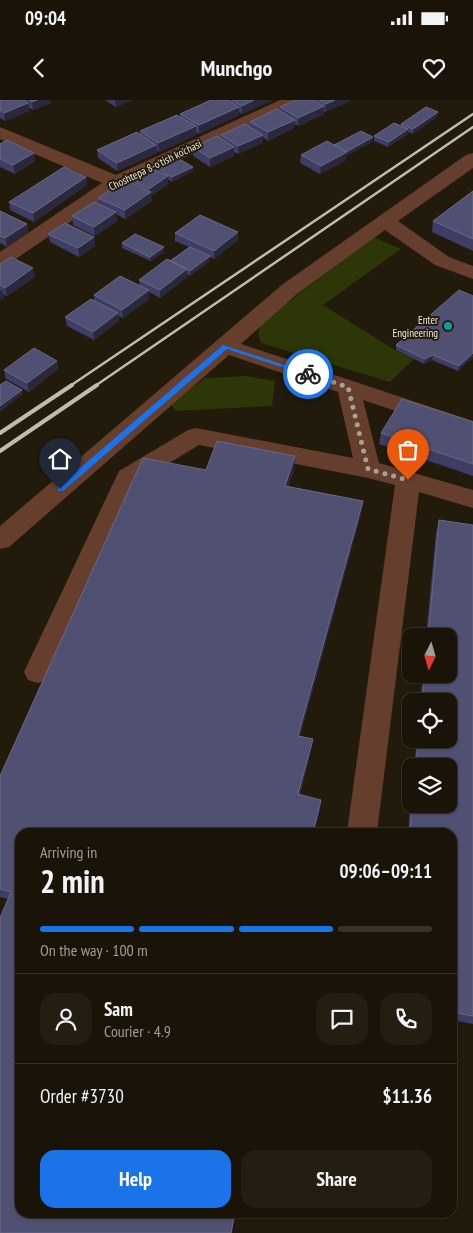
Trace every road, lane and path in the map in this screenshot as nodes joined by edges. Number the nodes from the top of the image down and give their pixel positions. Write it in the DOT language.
graph roads {
  1 [pos="294,100"];
  2 [pos="0,132"];
  3 [pos="473,159"];
  4 [pos="116,182"];
  5 [pos="385,222"];
  6 [pos="0,261"];
  7 [pos="473,273"];
  8 [pos="226,346"];
  9 [pos="348,387"];
  10 [pos="473,428"];
  11 [pos="368,469"];
  12 [pos="408,480"];
  13 [pos="473,499"];
  14 [pos="0,540"];
  15 [pos="38,672"];
  16 [pos="363,828"];
  1 -- 4 [label="street, Choshtepa 8-o'tish ko'chasi"];
  2 -- 4 [label="street"];
  3 -- 5 [label="street"];
  4 -- 6 [label="street, Choshtepa 8-o'tish ko'chasi"];
  5 -- 7 [label="street"];
  5 -- 8 [label="street"];
  8 -- 9 [label="street"];
  8 -- 14 [label="street"];
  9 -- 10 [label="street"];
  9 -- 11 [label="street"];
  11 -- 12 [label="street"];
  11 -- 15 [label="street"];
  12 -- 13 [label="street"];
  12 -- 16 [label="street"];
}
